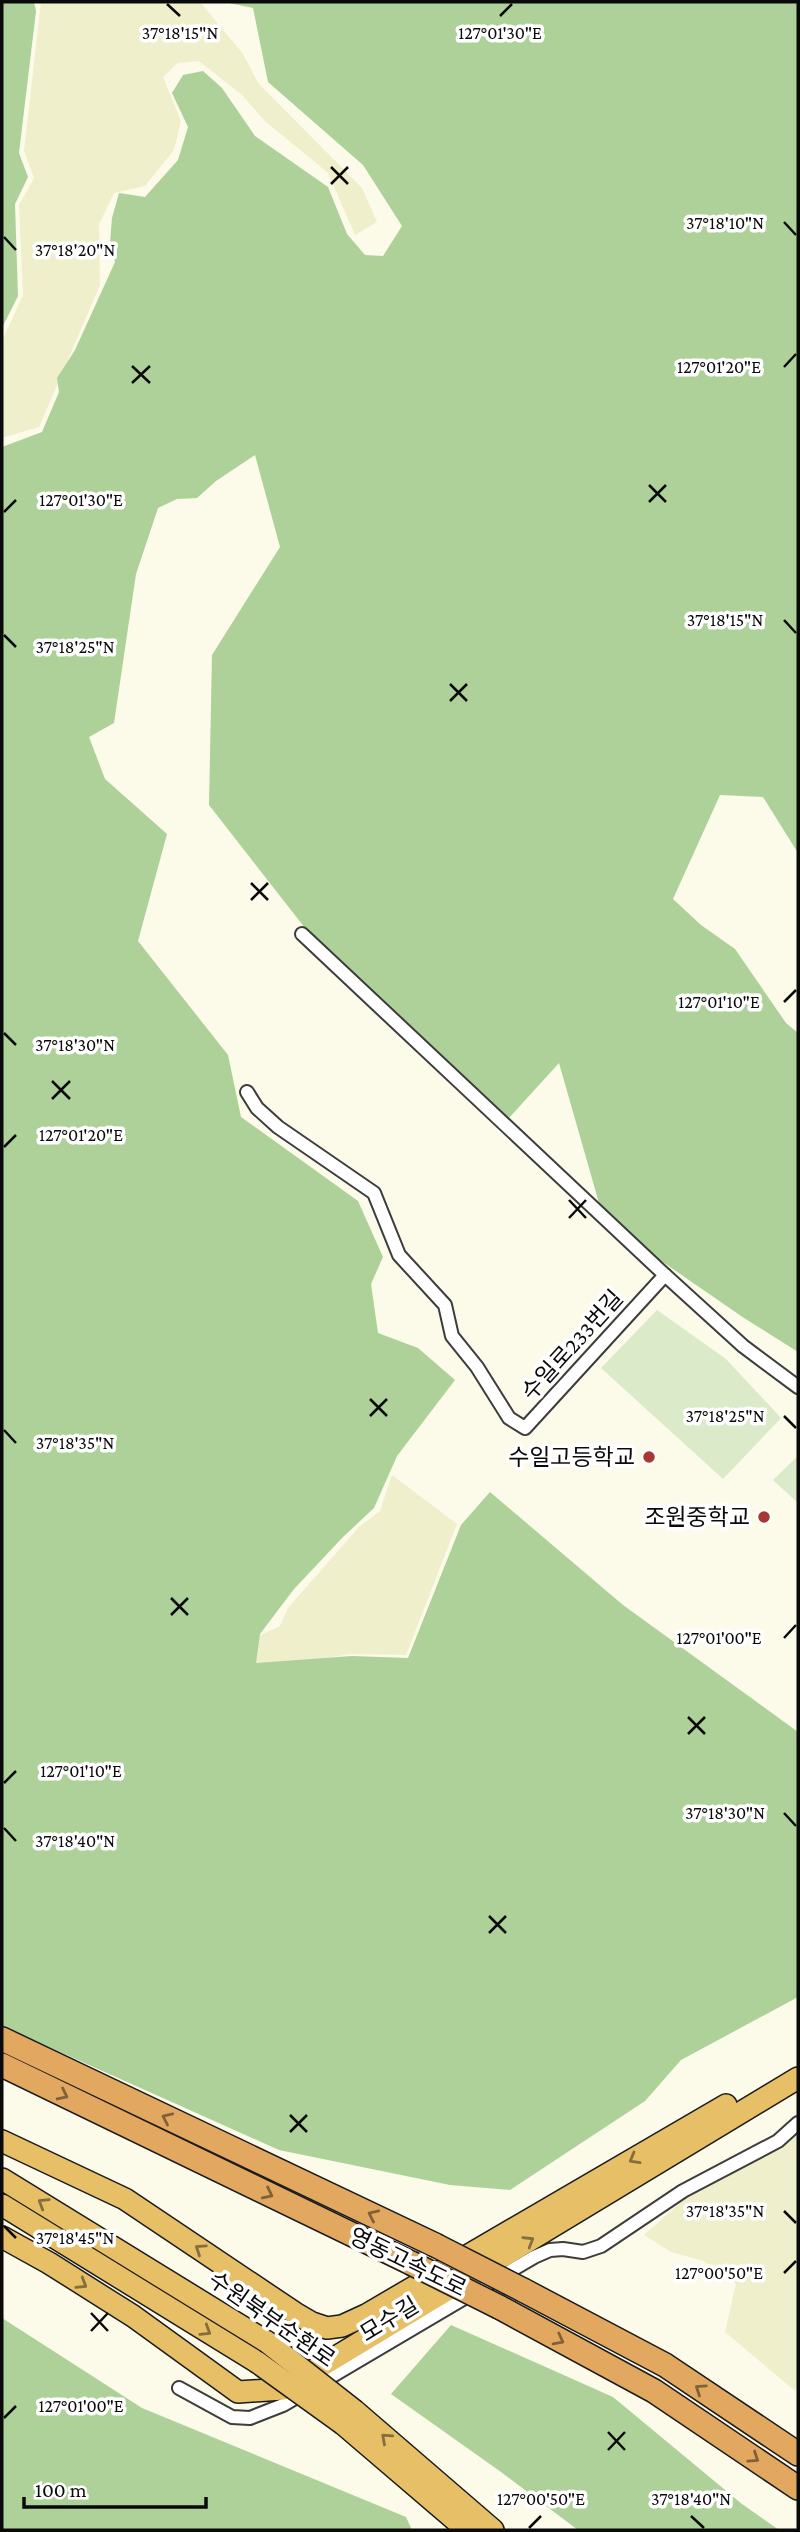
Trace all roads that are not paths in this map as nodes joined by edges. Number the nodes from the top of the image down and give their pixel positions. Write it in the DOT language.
graph roads {
  1 [pos="302,934"];
  2 [pos="247,1092"];
  3 [pos="665,1275"];
  4 [pos="798,1387"];
  5 [pos="2,2039"];
  6 [pos="798,2063"];
  7 [pos="2,2065"];
  8 [pos="798,2078"];
  9 [pos="798,2123"];
  10 [pos="2,2141"];
  11 [pos="2,2179"];
  12 [pos="2,2205"];
  13 [pos="2,2237"];
  14 [pos="179,2388"];
  15 [pos="349,2417"];
  16 [pos="798,2454"];
  17 [pos="798,2488"];
  18 [pos="467,2530"];
  19 [pos="493,2530"];
  1 -- 3 [label="street"];
  2 -- 3 [label="street, 수일로233번길"];
  3 -- 4 [label="street"];
  16 -- 5 [label="highway, 영동고속도로, one-way, bridge"];
  6 -- 10 [label="highway, one-way"];
  7 -- 17 [label="highway, 영동고속도로, one-way, bridge"];
  13 -- 8 [label="highway, one-way"];
  9 -- 14 [label="street, 모수길"];
  15 -- 11 [label="highway, 수원북부순환로, one-way, bridge"];
  12 -- 15 [label="highway, 수원북부순환로, one-way, bridge"];
  15 -- 18 [label="highway, 수원북부순환로"];
  19 -- 15 [label="highway, 수원북부순환로, one-way"];
}
